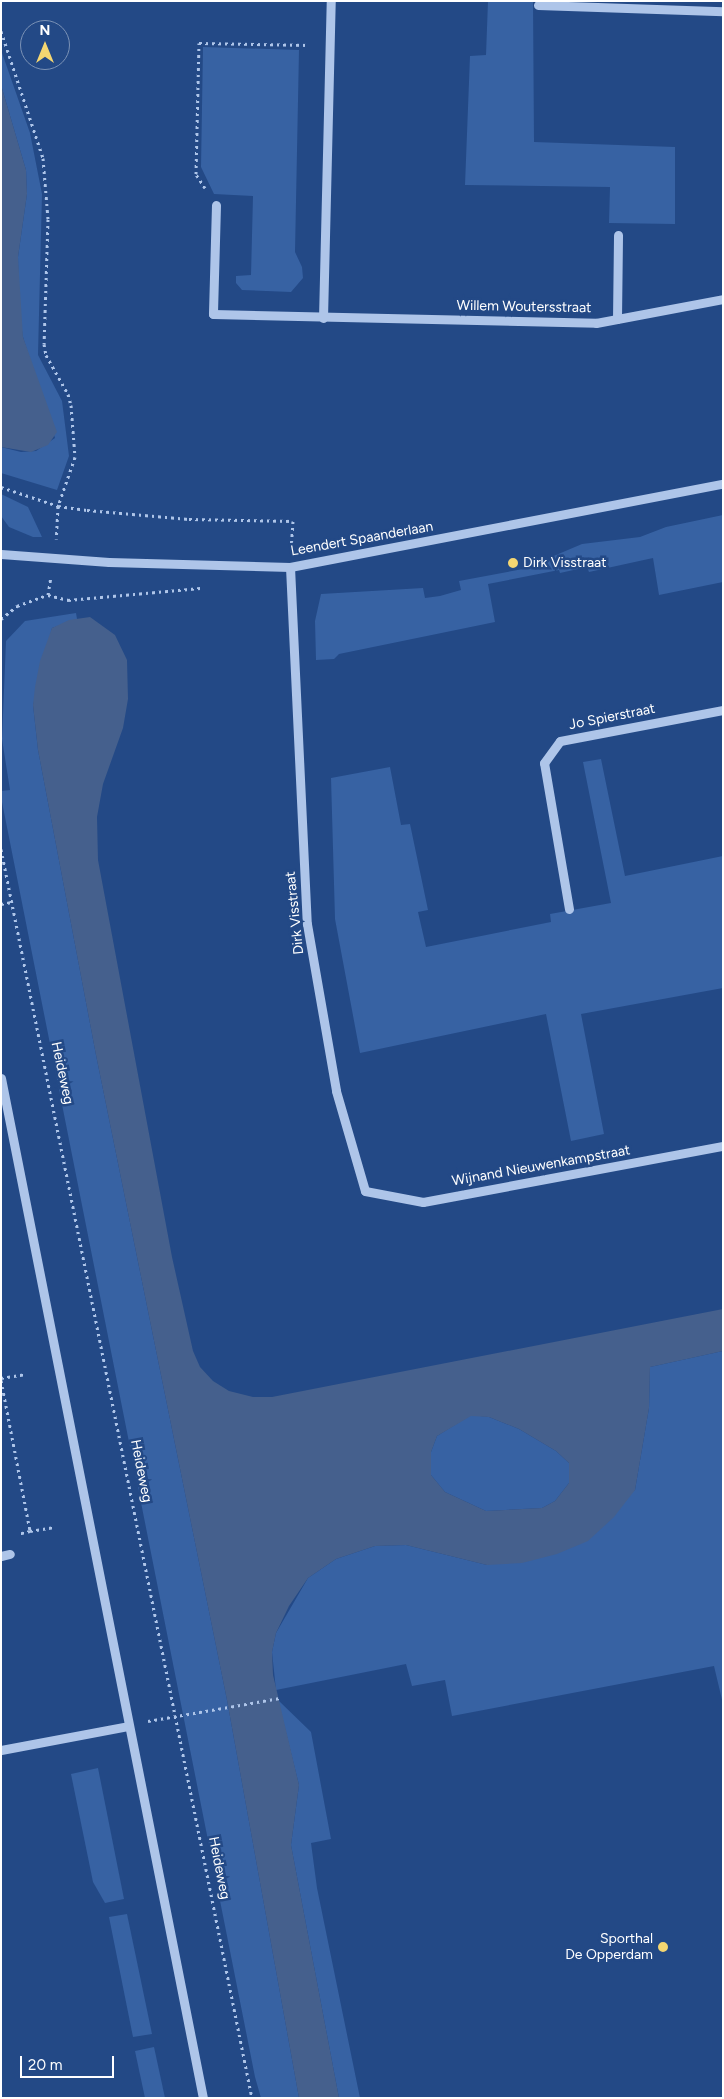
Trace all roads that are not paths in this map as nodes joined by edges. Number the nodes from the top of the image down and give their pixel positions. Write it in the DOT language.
graph roads {
  1 [pos="331,1"];
  2 [pos="538,5"];
  3 [pos="723,11"];
  4 [pos="216,205"];
  5 [pos="618,235"];
  6 [pos="723,299"];
  7 [pos="323,318"];
  8 [pos="617,319"];
  9 [pos="723,484"];
  10 [pos="1,554"];
  11 [pos="290,567"];
  12 [pos="723,710"];
  13 [pos="569,909"];
  14 [pos="1,1078"];
  15 [pos="723,1146"];
  16 [pos="365,1191"];
  17 [pos="128,1726"];
  18 [pos="1,1750"];
  19 [pos="203,2098"];
  1 -- 7 [label="street"];
  2 -- 3 [label="street"];
  4 -- 7 [label="street, Willem Woutersstraat"];
  5 -- 8 [label="street"];
  6 -- 8 [label="street, Willem Woutersstraat"];
  7 -- 8 [label="street, Willem Woutersstraat"];
  9 -- 11 [label="street, Leendert Spaanderlaan"];
  10 -- 11 [label="street, Leendert Spaanderlaan"];
  11 -- 16 [label="street, Dirk Visstraat"];
  12 -- 13 [label="street, Jo Spierstraat"];
  14 -- 17 [label="street"];
  15 -- 16 [label="street, Wijnand Nieuwenkampstraat"];
  17 -- 18 [label="street"];
  17 -- 19 [label="street"];
}
